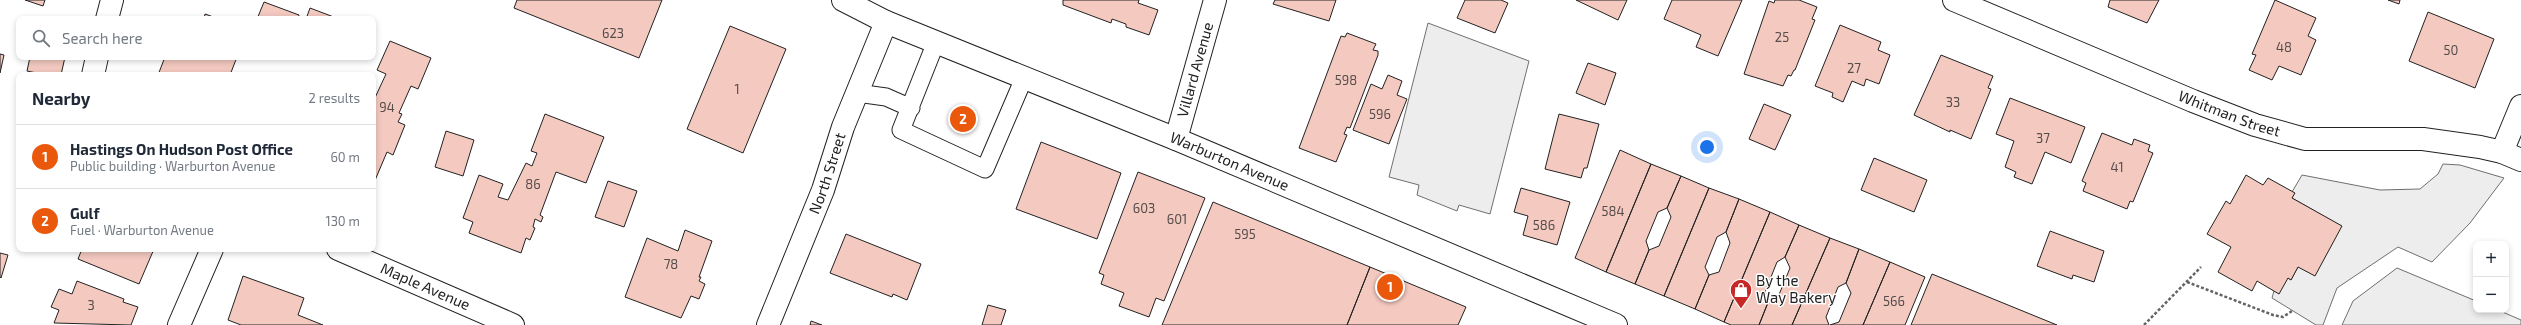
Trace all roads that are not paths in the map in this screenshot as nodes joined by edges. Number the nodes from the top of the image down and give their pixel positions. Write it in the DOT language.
graph roads {
  1 [pos="112,0"];
  2 [pos="843,0"];
  3 [pos="1215,0"];
  4 [pos="1954,0"];
  5 [pos="108,16"];
  6 [pos="886,22"];
  7 [pos="936,42"];
  8 [pos="96,60"];
  9 [pos="94,72"];
  10 [pos="1024,78"];
  11 [pos="857,93"];
  12 [pos="2521,106"];
  13 [pos="911,108"];
  14 [pos="1176,139"];
  15 [pos="2512,156"];
  16 [pos="211,252"];
  17 [pos="345,252"];
  18 [pos="179,325"];
  19 [pos="512,325"];
  20 [pos="768,325"];
  21 [pos="1616,325"];
  1 -- 5 [label="street"];
  2 -- 6 [label="street, Warburton Avenue"];
  3 -- 14 [label="street, Villard Avenue"];
  4 -- 15 [label="street, Whitman Street"];
  6 -- 7 [label="street, Warburton Avenue"];
  6 -- 11 [label="street, North Street"];
  7 -- 10 [label="street, Warburton Avenue"];
  7 -- 13 [label="lane"];
  8 -- 9 [label="street"];
  10 -- 13 [label="lane"];
  10 -- 14 [label="street, Warburton Avenue"];
  11 -- 13 [label="lane"];
  11 -- 20 [label="street, North Street"];
  12 -- 15 [label="street"];
  14 -- 21 [label="street, Warburton Avenue"];
  16 -- 18 [label="street"];
  17 -- 19 [label="street, Maple Avenue"];
}
